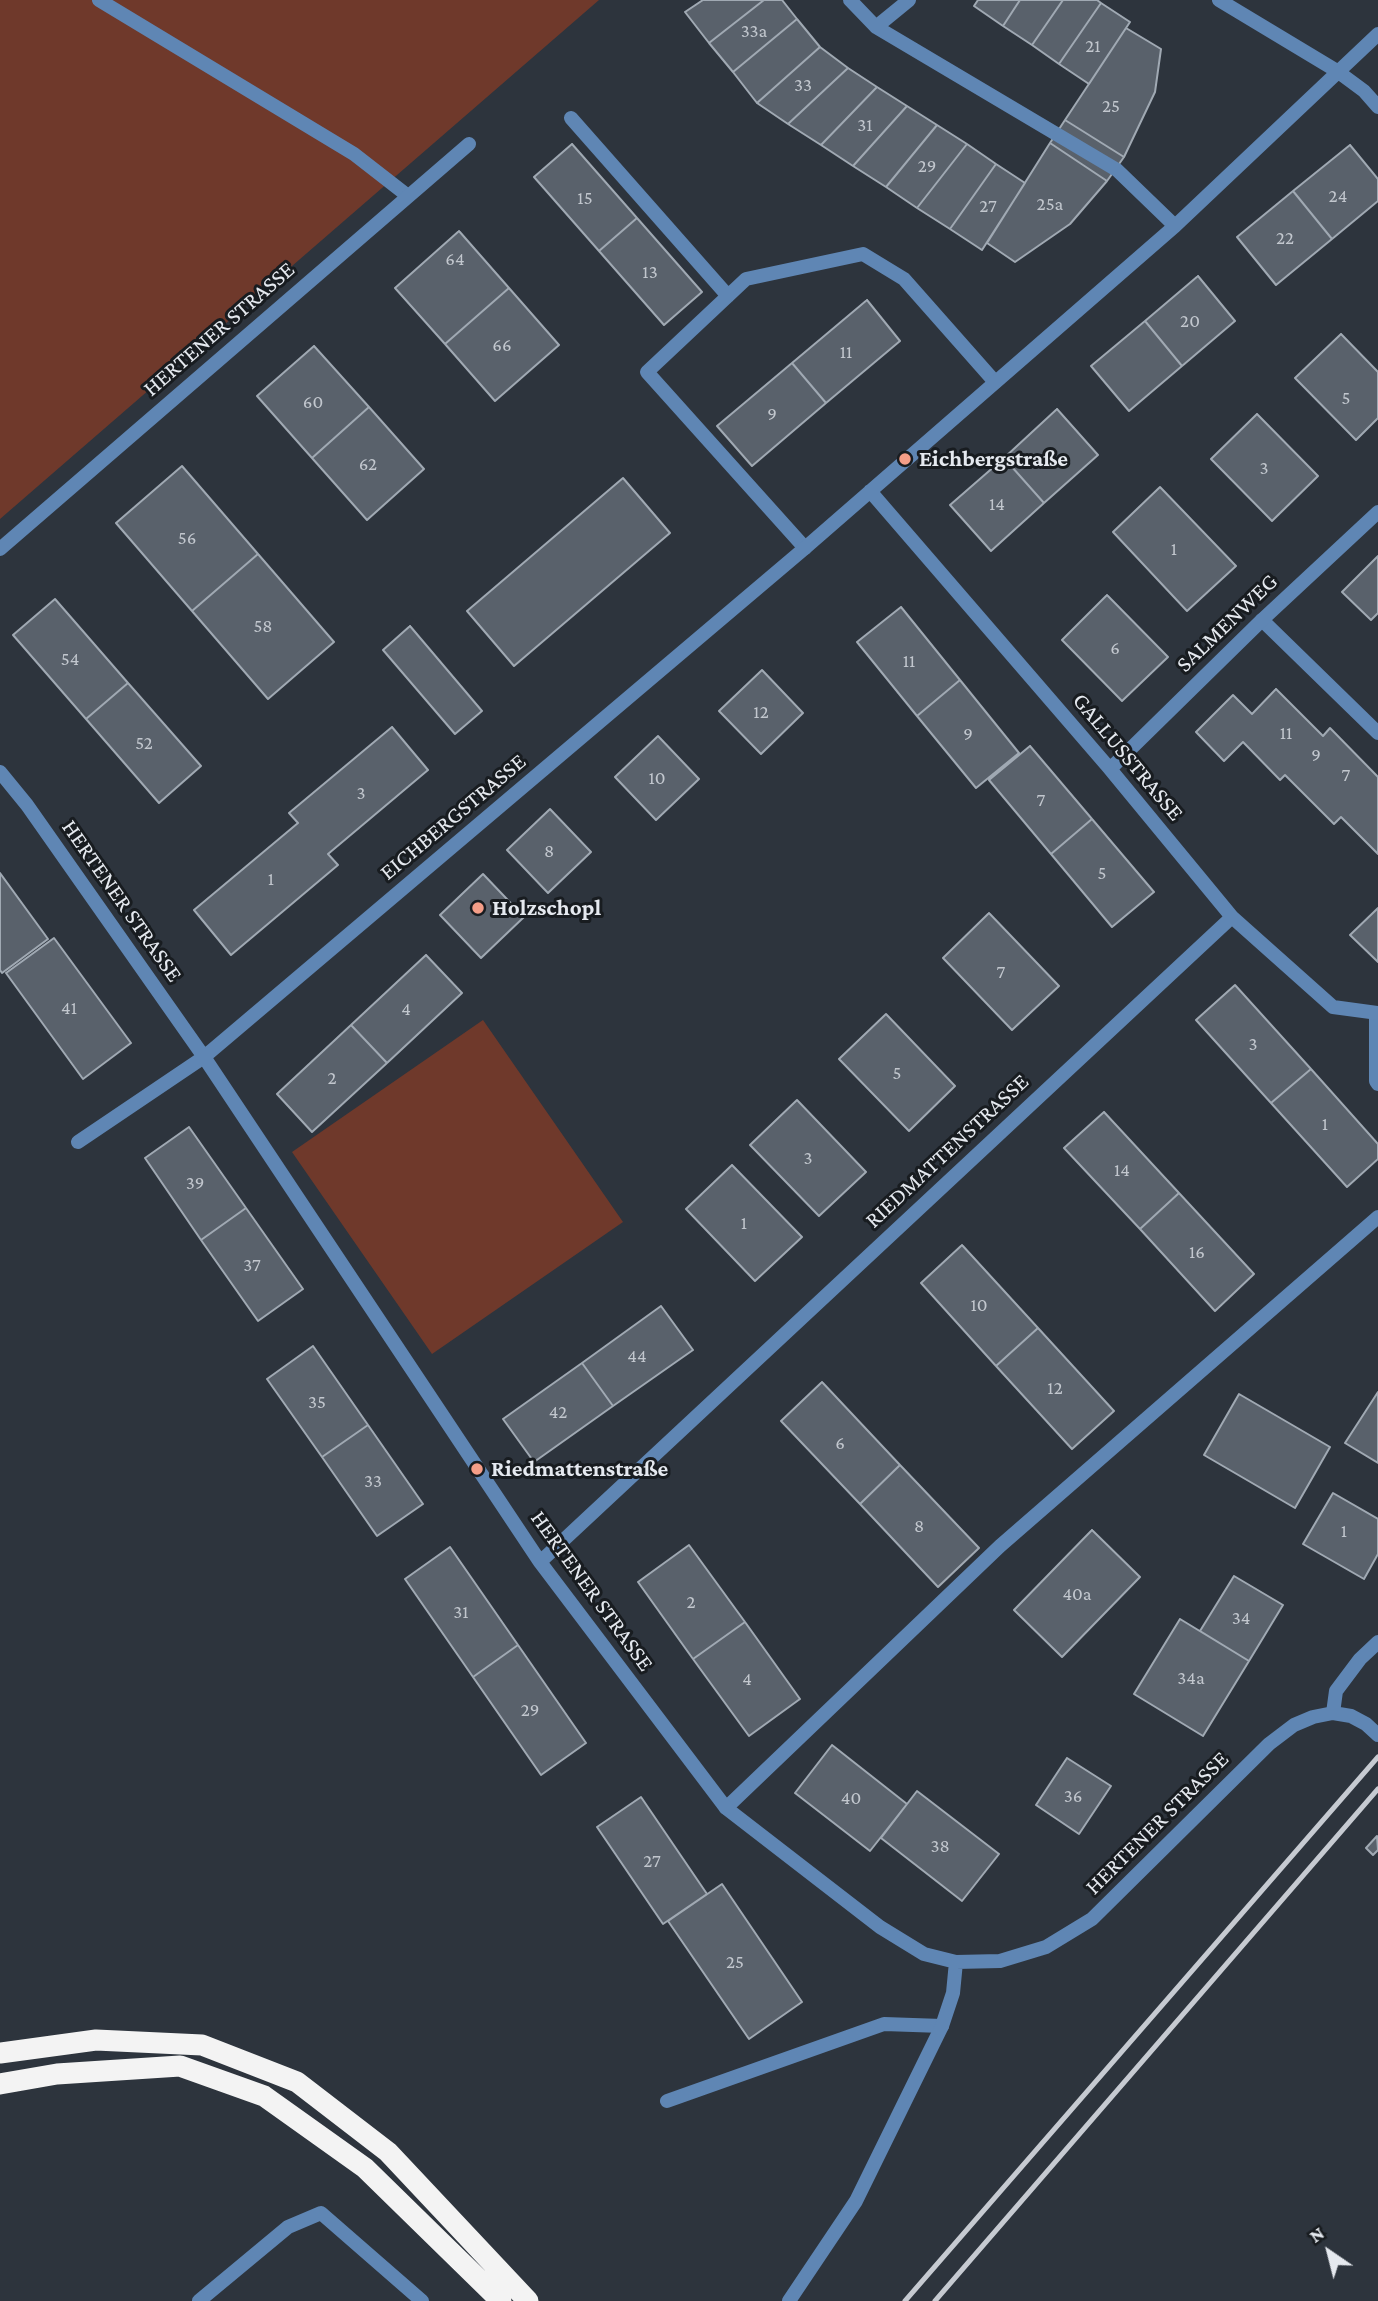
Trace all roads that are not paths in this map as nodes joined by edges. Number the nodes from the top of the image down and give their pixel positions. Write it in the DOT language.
graph roads {
  1 [pos="99,0"];
  2 [pos="850,0"];
  3 [pos="909,0"];
  4 [pos="1219,0"];
  5 [pos="876,27"];
  6 [pos="1378,34"];
  7 [pos="1338,71"];
  8 [pos="1378,107"];
  9 [pos="571,118"];
  10 [pos="469,144"];
  11 [pos="408,196"];
  12 [pos="1175,226"];
  13 [pos="728,296"];
  14 [pos="995,382"];
  15 [pos="870,491"];
  16 [pos="1378,512"];
  17 [pos="805,548"];
  18 [pos="0,549"];
  19 [pos="1262,620"];
  20 [pos="1378,733"];
  21 [pos="1110,769"];
  22 [pos="0,772"];
  23 [pos="1232,917"];
  24 [pos="1377,1014"];
  25 [pos="204,1057"];
  26 [pos="1378,1084"];
  27 [pos="78,1142"];
  28 [pos="1378,1217"];
  29 [pos="540,1562"];
  30 [pos="1378,1642"];
  31 [pos="1333,1713"];
  32 [pos="1378,1735"];
  33 [pos="726,1808"];
  34 [pos="956,1962"];
  35 [pos="943,2026"];
  36 [pos="0,2053"];
  37 [pos="0,2084"];
  38 [pos="667,2101"];
  39 [pos="199,2301"];
  40 [pos="422,2301"];
  41 [pos="500,2301"];
  42 [pos="528,2301"];
  43 [pos="789,2301"];
  1 -- 11 [label="street"];
  2 -- 5 [label="street"];
  3 -- 5 [label="street"];
  4 -- 7 [label="street"];
  5 -- 12 [label="street"];
  6 -- 7 [label="street, EICHBERGSTRASSE"];
  7 -- 8 [label="street"];
  7 -- 12 [label="street, EICHBERGSTRASSE"];
  9 -- 13 [label="street"];
  10 -- 11 [label="street, HERTENER STRASSE"];
  11 -- 18 [label="street, HERTENER STRASSE"];
  12 -- 14 [label="street, EICHBERGSTRASSE"];
  13 -- 14 [label="street"];
  13 -- 17 [label="street"];
  14 -- 15 [label="street, EICHBERGSTRASSE"];
  15 -- 17 [label="street, EICHBERGSTRASSE"];
  15 -- 21 [label="street, GALLUSSTRASSE"];
  16 -- 19 [label="street, SALMENWEG"];
  17 -- 25 [label="street, EICHBERGSTRASSE"];
  19 -- 20 [label="street"];
  19 -- 21 [label="street, SALMENWEG"];
  21 -- 23 [label="street, GALLUSSTRASSE"];
  22 -- 25 [label="street, HERTENER STRASSE"];
  23 -- 24 [label="street, GALLUSSTRASSE"];
  23 -- 29 [label="street, RIEDMATTENSTRASSE"];
  24 -- 26 [label="street"];
  25 -- 27 [label="street"];
  25 -- 29 [label="street, HERTENER STRASSE"];
  28 -- 33 [label="street"];
  29 -- 33 [label="street, HERTENER STRASSE"];
  30 -- 31 [label="street"];
  31 -- 32 [label="street"];
  31 -- 34 [label="street, HERTENER STRASSE"];
  33 -- 34 [label="street, HERTENER STRASSE"];
  34 -- 35 [label="street"];
  35 -- 38 [label="street"];
  35 -- 43 [label="street"];
  36 -- 42 [label="highway"];
  37 -- 41 [label="highway"];
  39 -- 40 [label="street"];
}
